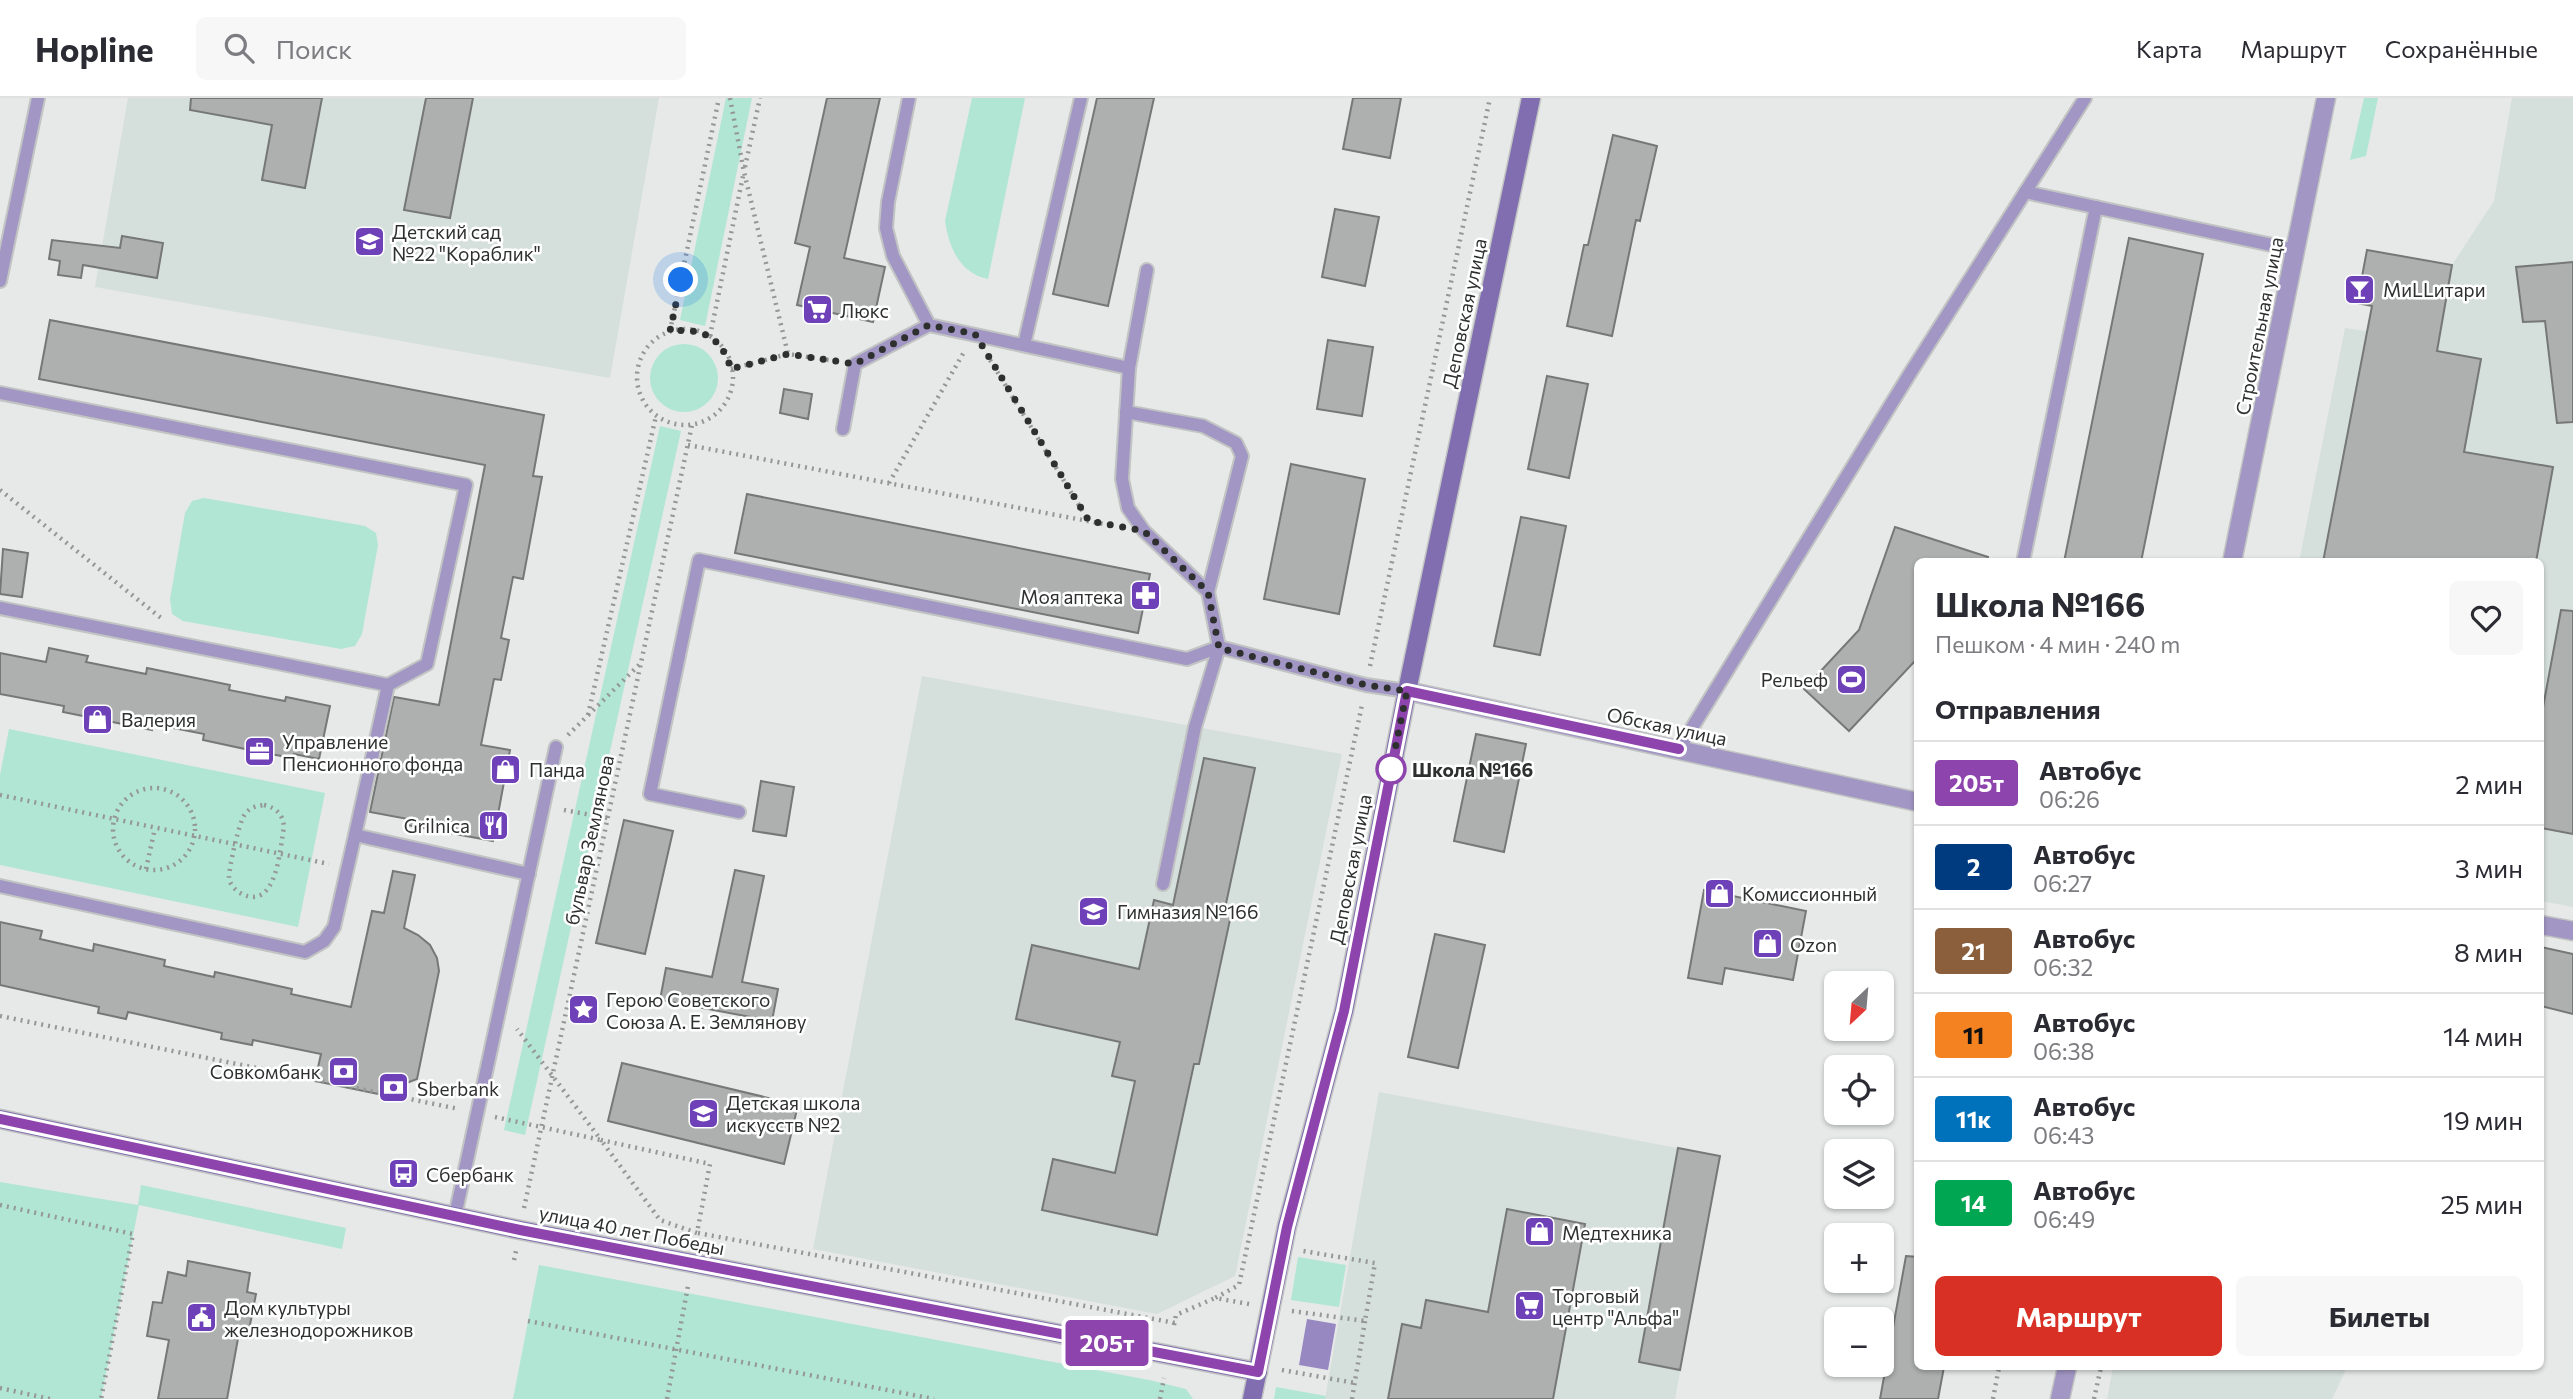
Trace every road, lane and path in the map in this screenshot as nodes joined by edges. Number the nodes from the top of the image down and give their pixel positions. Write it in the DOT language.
graph roads {
  1 [pos="38,98"];
  2 [pos="719,98"];
  3 [pos="730,98"];
  4 [pos="760,98"];
  5 [pos="909,98"];
  6 [pos="1081,98"];
  7 [pos="1490,98"];
  8 [pos="1531,98"];
  9 [pos="2085,98"];
  10 [pos="2326,98"];
  11 [pos="744,172"];
  12 [pos="2025,192"];
  13 [pos="2095,207"];
  14 [pos="2295,250"];
  15 [pos="1147,270"];
  16 [pos="0,281"];
  17 [pos="929,325"];
  18 [pos="670,331"];
  19 [pos="975,334"];
  20 [pos="710,336"];
  21 [pos="1024,345"];
  22 [pos="788,354"];
  23 [pos="855,364"];
  24 [pos="1129,368"];
  25 [pos="731,369"];
  26 [pos="0,393"];
  27 [pos="1126,412"];
  28 [pos="656,416"];
  29 [pos="692,425"];
  30 [pos="843,429"];
  31 [pos="688,445"];
  32 [pos="889,483"];
  33 [pos="0,490"];
  34 [pos="1089,521"];
  35 [pos="1144,531"];
  36 [pos="2024,558"];
  37 [pos="2233,558"];
  38 [pos="1208,592"];
  39 [pos="0,608"];
  40 [pos="167,623"];
  41 [pos="1219,648"];
  42 [pos="642,661"];
  43 [pos="388,685"];
  44 [pos="1366,685"];
  45 [pos="1407,691"];
  46 [pos="588,715"];
  47 [pos="556,747"];
  48 [pos="1679,749"];
  49 [pos="0,795"];
  50 [pos="1914,801"];
  51 [pos="544,806"];
  52 [pos="739,812"];
  53 [pos="608,818"];
  54 [pos="114,819"];
  55 [pos="155,828"];
  56 [pos="355,835"];
  57 [pos="195,836"];
  58 [pos="236,845"];
  59 [pos="279,854"];
  60 [pos="347,868"];
  61 [pos="146,869"];
  62 [pos="529,874"];
  63 [pos="1163,884"];
  64 [pos="0,886"];
  65 [pos="2544,926"];
  66 [pos="2573,931"];
  67 [pos="500,1007"];
  68 [pos="0,1016"];
  69 [pos="551,1074"];
  70 [pos="477,1113"];
  71 [pos="0,1119"];
  72 [pos="541,1128"];
  73 [pos="600,1140"];
  74 [pos="0,1205"];
  75 [pos="455,1216"];
  76 [pos="520,1230"];
  77 [pos="697,1233"];
  78 [pos="1291,1249"];
  79 [pos="514,1260"];
  80 [pos="692,1263"];
  81 [pos="1269,1307"];
  82 [pos="528,1321"];
  83 [pos="1365,1321"];
  84 [pos="1175,1324"];
  85 [pos="676,1349"];
  86 [pos="1265,1370"];
  87 [pos="1998,1370"];
  88 [pos="2066,1370"];
  89 [pos="2100,1370"];
  90 [pos="1355,1383"];
  91 [pos="0,1388"];
  92 [pos="50,1399"];
  93 [pos="101,1399"];
  94 [pos="667,1399"];
  95 [pos="934,1399"];
  96 [pos="1252,1399"];
  97 [pos="1352,1399"];
  98 [pos="1993,1399"];
  99 [pos="2060,1399"];
  100 [pos="2094,1399"];
  1 -- 16 [label="lane"];
  2 -- 18 [label="path"];
  3 -- 11 [label="path"];
  4 -- 11 [label="path"];
  5 -- 17 [label="lane"];
  6 -- 21 [label="lane"];
  7 -- 44 [label="path"];
  8 -- 45 [label="street, Деповская улица"];
  9 -- 12 [label="lane"];
  10 -- 14 [label="street, Строительная улица"];
  11 -- 20 [label="path"];
  11 -- 22 [label="path"];
  12 -- 13 [label="lane"];
  12 -- 48 [label="lane"];
  13 -- 14 [label="lane"];
  13 -- 36 [label="lane"];
  14 -- 37 [label="street, Строительная улица"];
  15 -- 24 [label="lane"];
  17 -- 19 [label="lane"];
  17 -- 23 [label="lane"];
  18 -- 20 [label="path"];
  18 -- 28 [label="path"];
  19 -- 21 [label="lane"];
  19 -- 32 [label="path"];
  19 -- 34 [label="path"];
  20 -- 25 [label="path"];
  21 -- 24 [label="lane"];
  22 -- 23 [label="path"];
  22 -- 25 [label="path"];
  23 -- 30 [label="lane"];
  24 -- 27 [label="lane"];
  25 -- 29 [label="path"];
  26 -- 43 [label="lane"];
  27 -- 35 [label="lane"];
  27 -- 38 [label="lane"];
  28 -- 29 [label="path"];
  28 -- 46 [label="path"];
  29 -- 31 [label="path, бульвар Землянова"];
  31 -- 32 [label="path"];
  31 -- 42 [label="path, бульвар Землянова"];
  32 -- 34 [label="path"];
  33 -- 40 [label="path"];
  34 -- 35 [label="path"];
  35 -- 38 [label="lane"];
  38 -- 41 [label="lane"];
  39 -- 43 [label="lane"];
  41 -- 44 [label="lane"];
  41 -- 52 [label="lane"];
  41 -- 63 [label="lane"];
  42 -- 46 [label="path"];
  42 -- 53 [label="path, бульвар Землянова"];
  43 -- 56 [label="lane"];
  44 -- 45 [label="lane"];
  44 -- 81 [label="path"];
  45 -- 48 [label="street, Обская улица"];
  45 -- 81 [label="street, Деповская улица"];
  46 -- 47 [label="path"];
  47 -- 51 [label="lane"];
  48 -- 50 [label="street, Обская улица"];
  49 -- 54 [label="path"];
  51 -- 53 [label="path"];
  51 -- 62 [label="lane"];
  53 -- 69 [label="path, бульвар Землянова"];
  54 -- 55 [label="path"];
  54 -- 57 [label="path"];
  54 -- 61 [label="path"];
  55 -- 57 [label="path"];
  55 -- 61 [label="path"];
  56 -- 60 [label="lane"];
  56 -- 62 [label="lane"];
  57 -- 58 [label="path"];
  57 -- 61 [label="path"];
  58 -- 59 [label="path"];
  58 -- 59 [label="path"];
  58 -- 59 [label="path"];
  59 -- 60 [label="path"];
  60 -- 64 [label="lane"];
  62 -- 67 [label="lane"];
  65 -- 66 [label="street"];
  67 -- 69 [label="path"];
  67 -- 70 [label="lane"];
  68 -- 70 [label="path"];
  69 -- 72 [label="path, бульвар Землянова"];
  69 -- 73 [label="path"];
  70 -- 72 [label="path"];
  70 -- 75 [label="lane"];
  71 -- 75 [label="street, улица 40 лет Победы"];
  72 -- 73 [label="path"];
  72 -- 76 [label="path, бульвар Землянова"];
  73 -- 77 [label="path"];
  73 -- 77 [label="path"];
  74 -- 93 [label="path"];
  75 -- 76 [label="street, улица 40 лет Победы"];
  76 -- 79 [label="path, бульвар Землянова"];
  76 -- 80 [label="street, улица 40 лет Победы"];
  77 -- 80 [label="path"];
  77 -- 84 [label="path"];
  78 -- 83 [label="path"];
  80 -- 85 [label="path"];
  80 -- 86 [label="street, улица 40 лет Победы"];
  81 -- 83 [label="path"];
  81 -- 86 [label="street, Деповская улица"];
  82 -- 85 [label="path"];
  83 -- 90 [label="path"];
  85 -- 94 [label="path"];
  85 -- 95 [label="path"];
  86 -- 90 [label="path"];
  86 -- 96 [label="street, Деповская улица"];
  87 -- 98 [label="path"];
  88 -- 99 [label="street"];
  89 -- 100 [label="path"];
  90 -- 97 [label="path"];
  91 -- 92 [label="path"];
}
